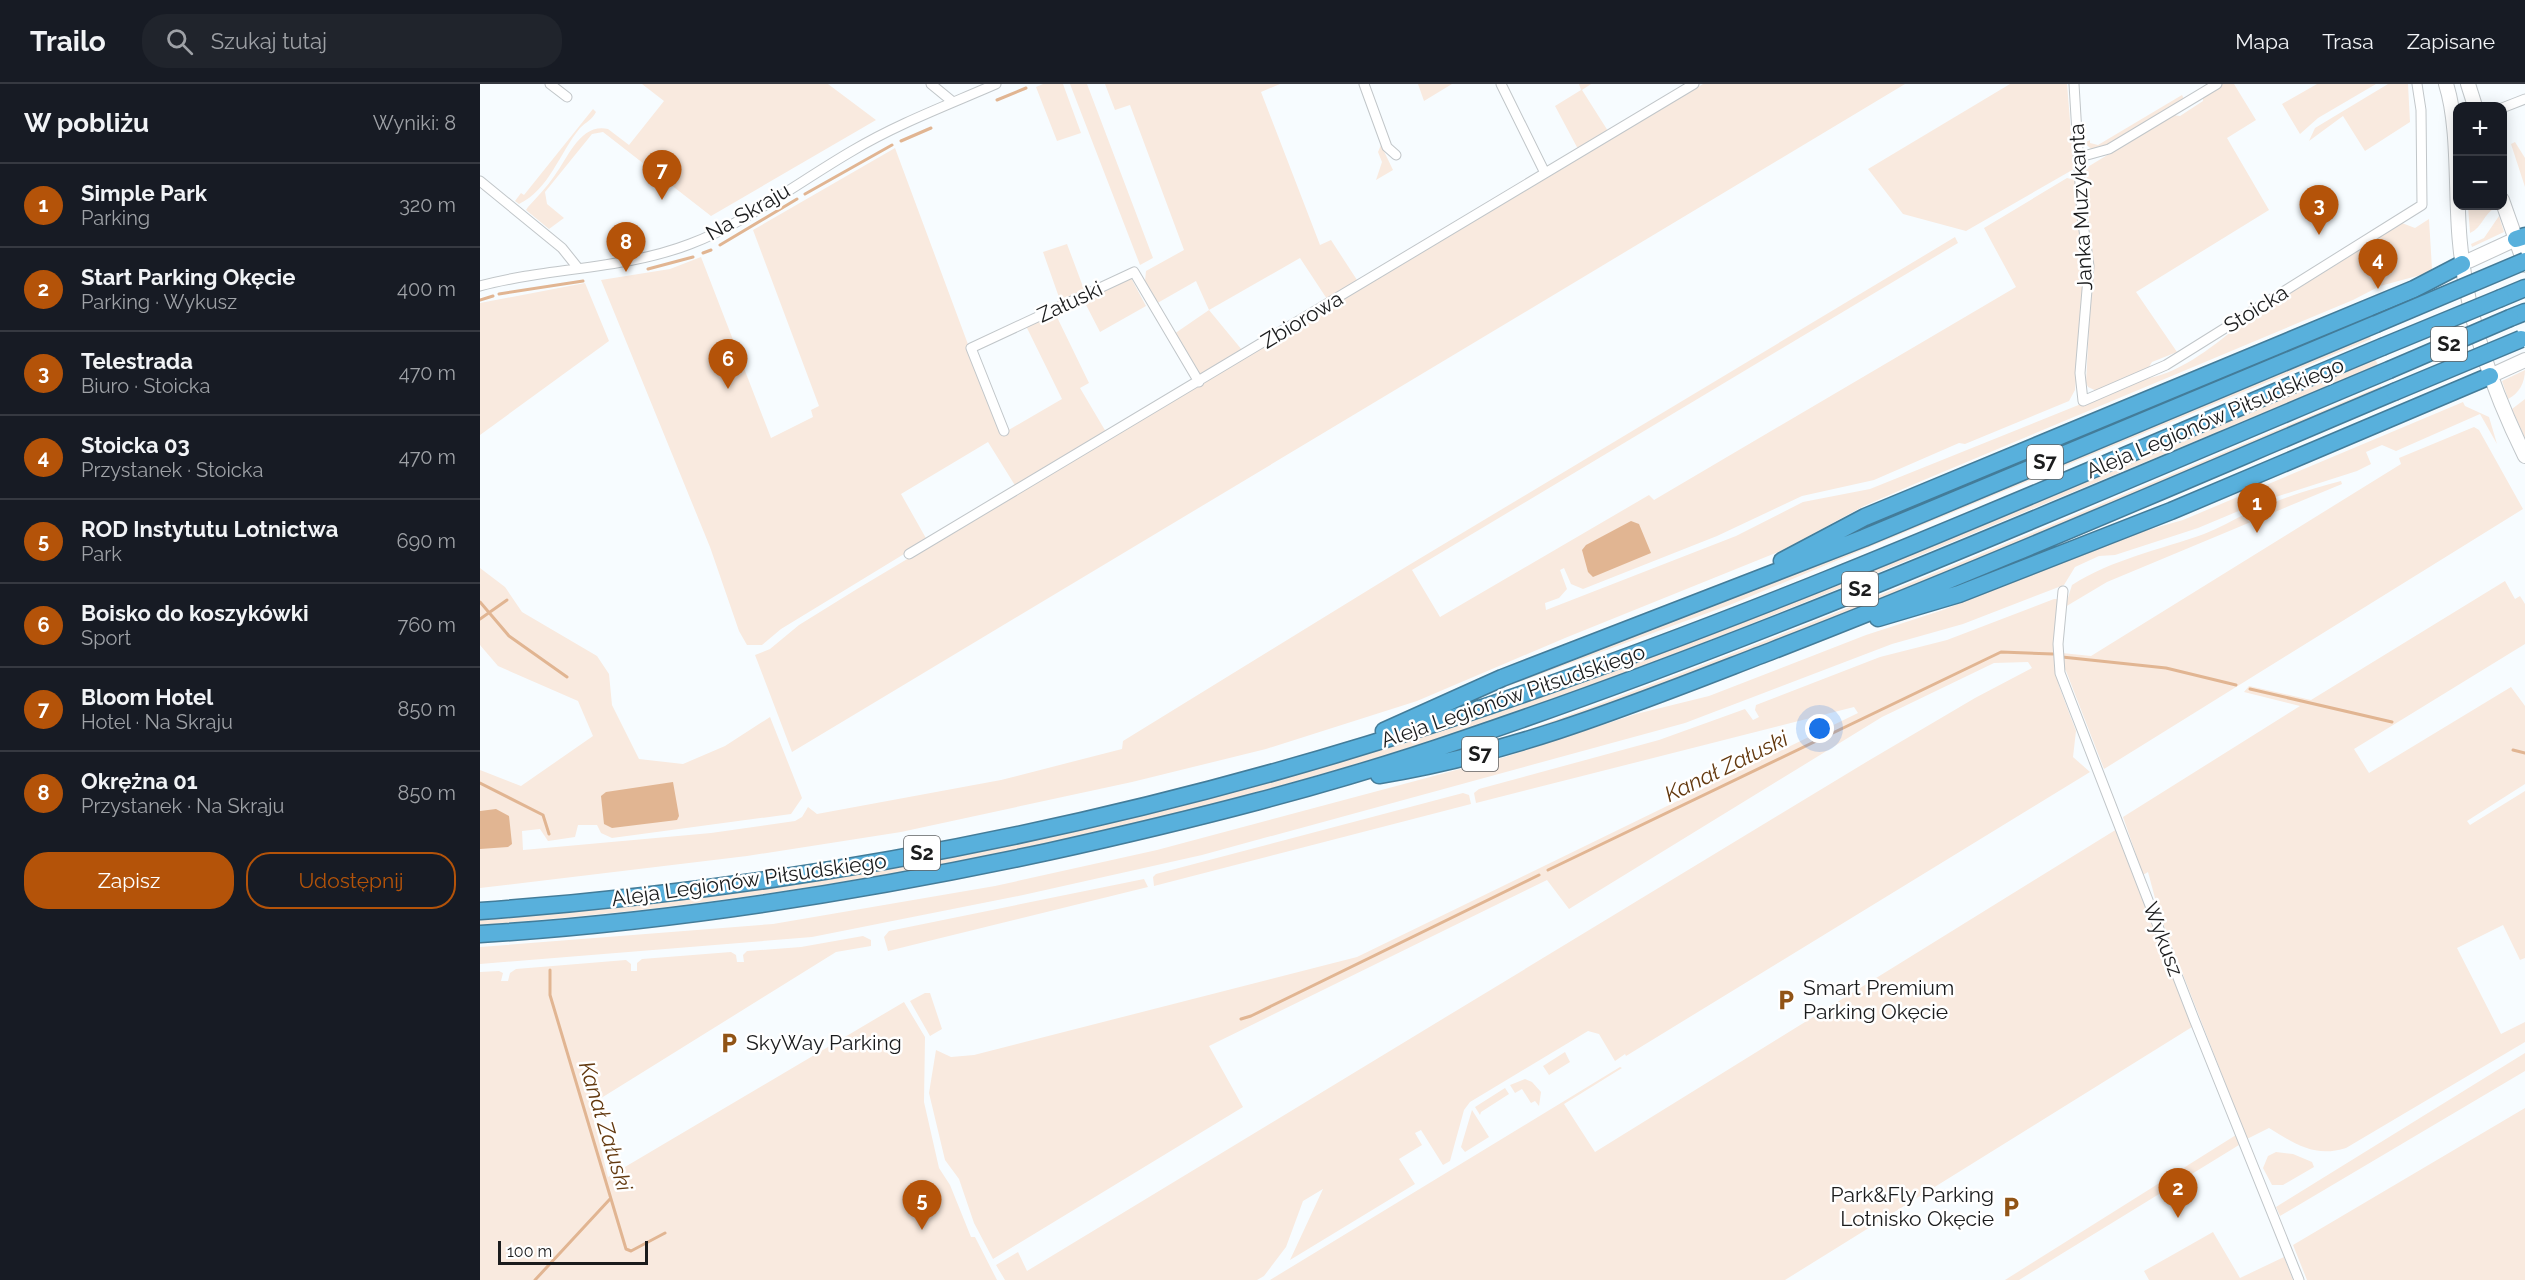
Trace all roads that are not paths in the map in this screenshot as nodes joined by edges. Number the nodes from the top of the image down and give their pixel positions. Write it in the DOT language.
graph roads {
  1 [pos="550,84"];
  2 [pos="931,84"];
  3 [pos="996,84"];
  4 [pos="1364,84"];
  5 [pos="1501,84"];
  6 [pos="1694,84"];
  7 [pos="2074,84"];
  8 [pos="2217,84"];
  9 [pos="2417,84"];
  10 [pos="2446,84"];
  11 [pos="2468,84"];
  12 [pos="567,97"];
  13 [pos="2525,99"];
  14 [pos="954,102"];
  15 [pos="2474,102"];
  16 [pos="2507,106"];
  17 [pos="1396,155"];
  18 [pos="2080,157"];
  19 [pos="1545,173"];
  20 [pos="480,181"];
  21 [pos="2507,210"];
  22 [pos="2521,238"];
  23 [pos="2525,263"];
  24 [pos="2462,264"];
  25 [pos="578,268"];
  26 [pos="480,286"];
  27 [pos="2525,288"];
  28 [pos="2517,315"];
  29 [pos="2525,338"];
  30 [pos="2525,360"];
  31 [pos="2490,376"];
  32 [pos="1199,382"];
  33 [pos="2083,401"];
  34 [pos="1004,431"];
  35 [pos="2525,456"];
  36 [pos="909,554"];
  37 [pos="2064,591"];
  38 [pos="1713,598"];
  39 [pos="1824,630"];
  40 [pos="1338,753"];
  41 [pos="1322,783"];
  42 [pos="480,911"];
  43 [pos="480,934"];
  44 [pos="2299,1280"];
  1 -- 12 [label="street"];
  2 -- 14 [label="street"];
  3 -- 14 [label="street, Na Skraju"];
  4 -- 17 [label="street"];
  5 -- 19 [label="street"];
  6 -- 19 [label="street, Zbiorowa"];
  7 -- 18 [label="street, Janka Muzykanta"];
  8 -- 18 [label="street"];
  9 -- 33 [label="street, Stoicka"];
  10 -- 24 [label="main road"];
  11 -- 15 [label="main road"];
  13 -- 16 [label="street"];
  14 -- 25 [label="street, Na Skraju"];
  18 -- 33 [label="street, Janka Muzykanta"];
  19 -- 32 [label="street, Zbiorowa"];
  20 -- 25 [label="street"];
  21 -- 22 [label="main road"];
  22 -- 23 [label="main road"];
  22 -- 24 [label="main road"];
  23 -- 38 [label="highway, S7, bridge"];
  24 -- 31 [label="main road"];
  24 -- 38 [label="highway"];
  25 -- 26 [label="street, Na Skraju"];
  27 -- 40 [label="highway, Aleja Legionów Piłsudskiego / S2, bridge"];
  28 -- 41 [label="highway, Aleja Legionów Piłsudskiego / S2, bridge"];
  29 -- 39 [label="highway, S7, bridge"];
  30 -- 31 [label="main road"];
  31 -- 35 [label="main road"];
  31 -- 39 [label="highway"];
  32 -- 34 [label="street, Załuski"];
  32 -- 36 [label="street, Zbiorowa"];
  37 -- 44 [label="street, Wykusz"];
  38 -- 40 [label="highway, S7"];
  39 -- 41 [label="highway, S7"];
  40 -- 42 [label="highway, Aleja Legionów Piłsudskiego / S2"];
  41 -- 43 [label="highway, Aleja Legionów Piłsudskiego / S2"];
}
